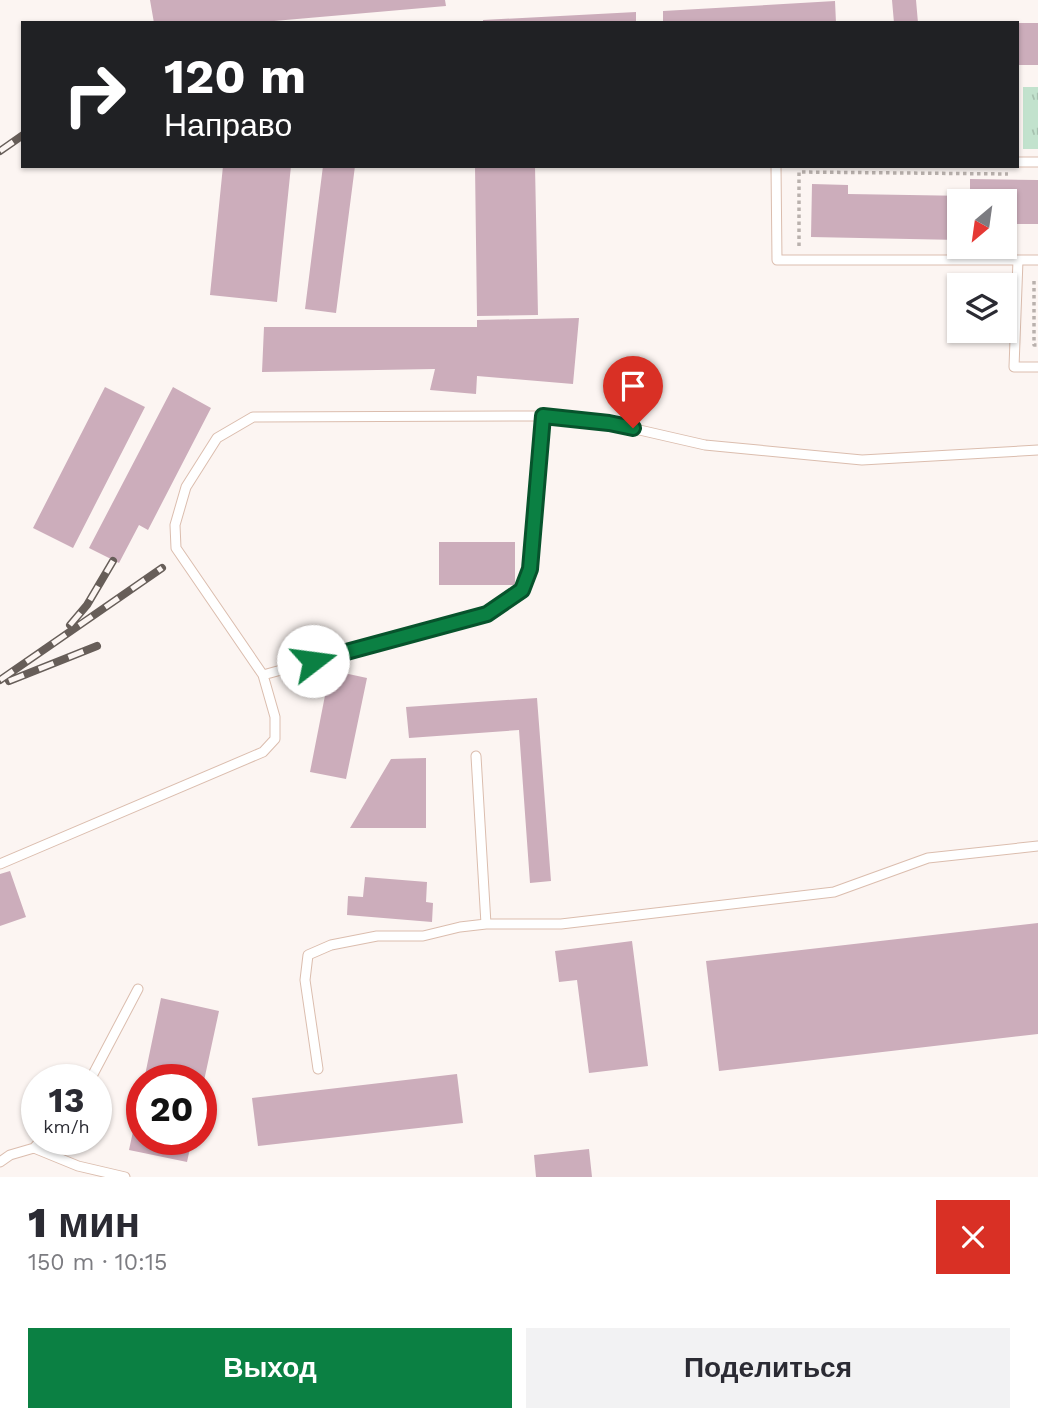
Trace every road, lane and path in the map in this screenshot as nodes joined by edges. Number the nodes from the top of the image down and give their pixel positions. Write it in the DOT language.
graph roads {
  1 [pos="1019,162"];
  2 [pos="1038,162"];
  3 [pos="776,168"];
  4 [pos="1012,174"];
  5 [pos="799,246"];
  6 [pos="1018,260"];
  7 [pos="1038,260"];
  8 [pos="1038,276"];
  9 [pos="1038,345"];
  10 [pos="1038,367"];
  11 [pos="543,416"];
  12 [pos="1038,450"];
  13 [pos="263,675"];
  14 [pos="476,756"];
  15 [pos="1038,846"];
  16 [pos="0,864"];
  17 [pos="486,924"];
  18 [pos="138,989"];
  19 [pos="98,1064"];
  20 [pos="318,1069"];
  21 [pos="21,1152"];
  22 [pos="51,1155"];
  23 [pos="0,1162"];
  24 [pos="125,1177"];
  1 -- 2 [label="lane"];
  3 -- 6 [label="lane"];
  4 -- 5 [label="path"];
  6 -- 7 [label="lane"];
  6 -- 10 [label="lane"];
  8 -- 9 [label="path"];
  11 -- 12 [label="lane"];
  11 -- 13 [label="lane"];
  11 -- 13 [label="lane"];
  13 -- 16 [label="lane"];
  14 -- 17 [label="lane"];
  15 -- 17 [label="lane"];
  17 -- 20 [label="lane"];
  18 -- 19 [label="lane"];
  21 -- 23 [label="lane"];
  22 -- 24 [label="lane"];
}
